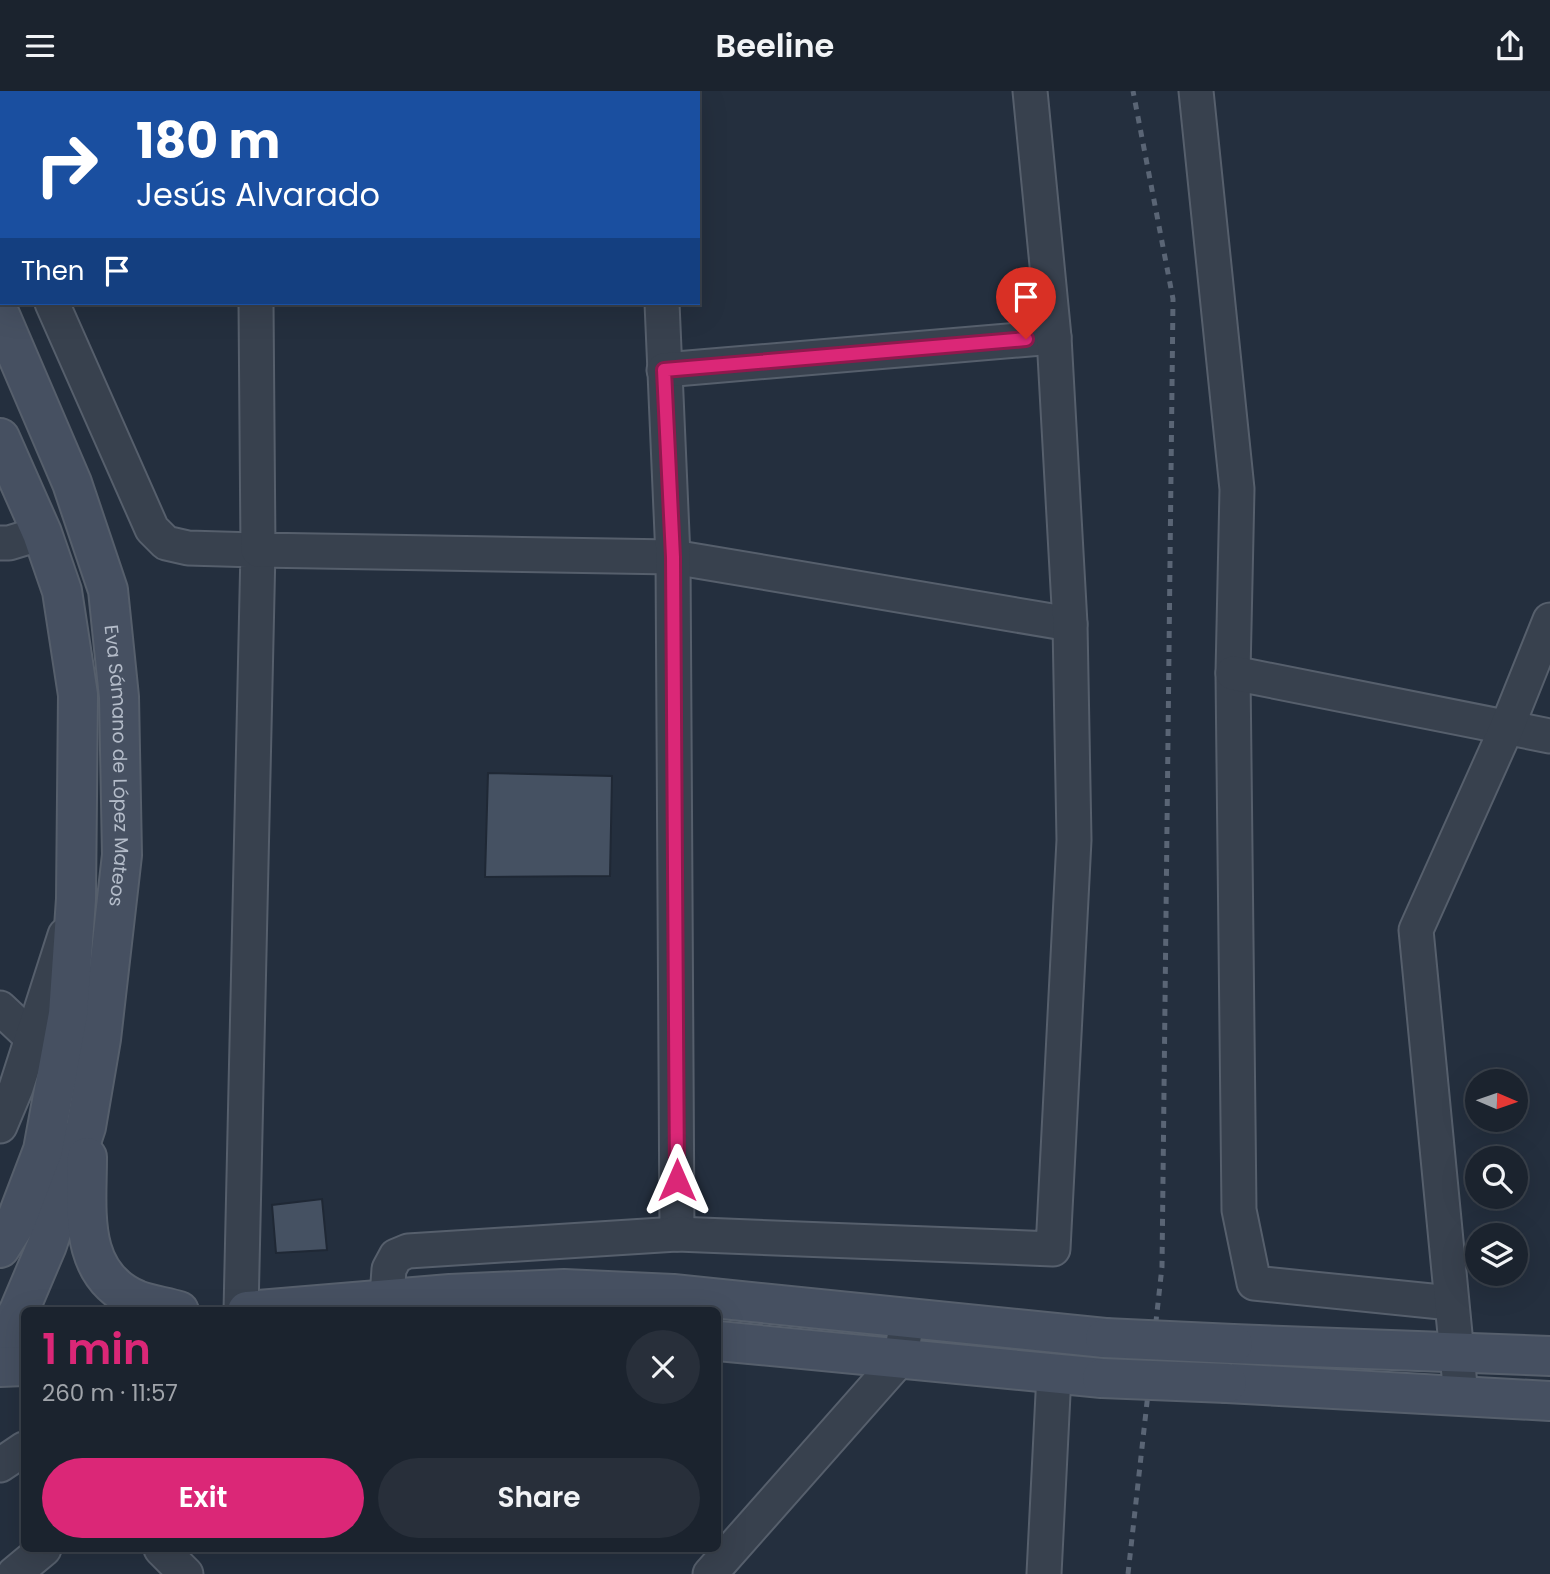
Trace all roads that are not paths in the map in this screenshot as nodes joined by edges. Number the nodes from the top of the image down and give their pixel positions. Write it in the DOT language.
graph roads {
  1 [pos="1030,91"];
  2 [pos="1196,91"];
  3 [pos="53,305"];
  4 [pos="256,305"];
  5 [pos="662,305"];
  6 [pos="0,315"];
  7 [pos="1054,337"];
  8 [pos="664,370"];
  9 [pos="0,438"];
  10 [pos="43,533"];
  11 [pos="0,543"];
  12 [pos="258,549"];
  13 [pos="673,557"];
  14 [pos="1550,620"];
  15 [pos="1070,624"];
  16 [pos="1233,673"];
  17 [pos="1507,727"];
  18 [pos="1550,736"];
  19 [pos="76,899"];
  20 [pos="0,1008"];
  21 [pos="32,1038"];
  22 [pos="0,1126"];
  23 [pos="86,1126"];
  24 [pos="677,1234"];
  25 [pos="0,1248"];
  26 [pos="1451,1303"];
  27 [pos="387,1305"];
  28 [pos="164,1307"];
  29 [pos="241,1307"];
  30 [pos="340,1307"];
  31 [pos="908,1317"];
  32 [pos="8,1333"];
  33 [pos="721,1341"];
  34 [pos="1457,1352"];
  35 [pos="1550,1356"];
  36 [pos="900,1359"];
  37 [pos="21,1366"];
  38 [pos="0,1367"];
  39 [pos="1054,1374"];
  40 [pos="1461,1396"];
  41 [pos="1550,1401"];
  42 [pos="21,1451"];
  43 [pos="0,1465"];
  44 [pos="40,1552"];
  45 [pos="164,1552"];
  46 [pos="14,1574"];
  47 [pos="186,1574"];
  48 [pos="709,1574"];
  49 [pos="1044,1574"];
  1 -- 7 [label="street"];
  2 -- 16 [label="street"];
  3 -- 12 [label="street"];
  4 -- 12 [label="street"];
  5 -- 8 [label="street"];
  6 -- 23 [label="main road, Eva Sámano de López Mateos"];
  7 -- 8 [label="street"];
  7 -- 15 [label="street"];
  8 -- 13 [label="street"];
  9 -- 10 [label="main road, Eva Sámano de López Mateos"];
  10 -- 11 [label="street"];
  10 -- 19 [label="main road, Eva Sámano de López Mateos"];
  12 -- 13 [label="street"];
  12 -- 29 [label="street"];
  13 -- 15 [label="street"];
  13 -- 24 [label="street"];
  14 -- 17 [label="street"];
  15 -- 24 [label="street"];
  16 -- 17 [label="street"];
  16 -- 26 [label="street"];
  17 -- 18 [label="street"];
  17 -- 26 [label="street"];
  19 -- 21 [label="street"];
  19 -- 25 [label="main road, Eva Sámano de López Mateos"];
  20 -- 21 [label="street"];
  21 -- 22 [label="street"];
  23 -- 28 [label="main road"];
  23 -- 32 [label="main road, Eva Sámano de López Mateos"];
  24 -- 27 [label="street"];
  26 -- 34 [label="street"];
  27 -- 30 [label="main road"];
  27 -- 31 [label="main road"];
  31 -- 34 [label="main road, bridge"];
  31 -- 36 [label="street"];
  33 -- 36 [label="main road"];
  34 -- 35 [label="main road"];
  34 -- 40 [label="street"];
  36 -- 39 [label="main road"];
  36 -- 48 [label="street"];
  37 -- 38 [label="main road"];
  39 -- 40 [label="main road, bridge"];
  39 -- 49 [label="street"];
  40 -- 41 [label="main road"];
  42 -- 43 [label="street"];
  44 -- 46 [label="street"];
  45 -- 47 [label="street"];
}
